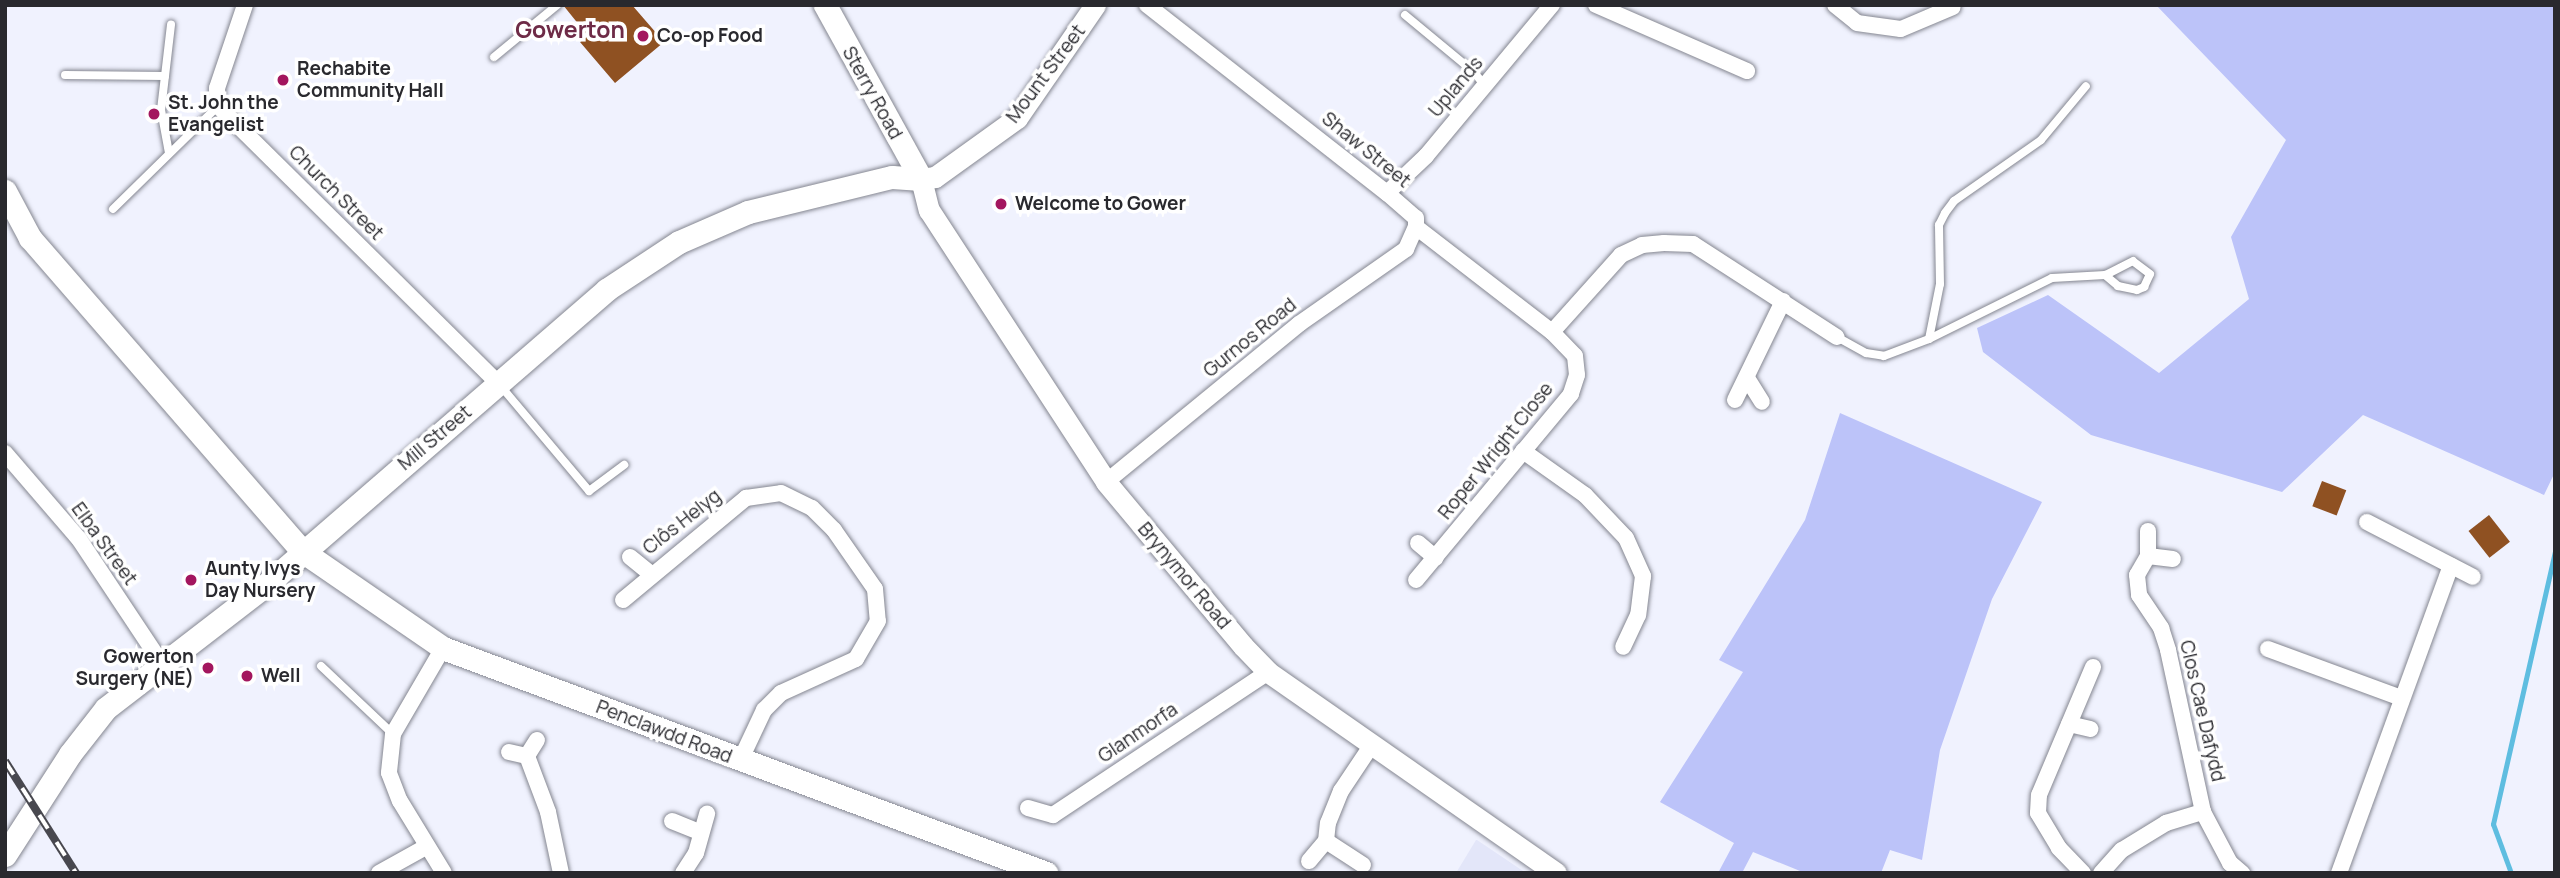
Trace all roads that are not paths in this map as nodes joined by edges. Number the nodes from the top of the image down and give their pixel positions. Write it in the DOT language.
graph roads {
  1 [pos="245,5"];
  2 [pos="557,5"];
  3 [pos="825,5"];
  4 [pos="1095,5"];
  5 [pos="1147,5"];
  6 [pos="1552,5"];
  7 [pos="1596,5"];
  8 [pos="1835,5"];
  9 [pos="1953,7"];
  10 [pos="1628,12"];
  11 [pos="1405,15"];
  12 [pos="172,25"];
  13 [pos="494,57"];
  14 [pos="1747,71"];
  15 [pos="65,75"];
  16 [pos="165,76"];
  17 [pos="1485,86"];
  18 [pos="2086,86"];
  19 [pos="218,106"];
  20 [pos="169,153"];
  21 [pos="921,179"];
  22 [pos="5,191"];
  23 [pos="1387,192"];
  24 [pos="113,209"];
  25 [pos="1416,227"];
  26 [pos="2105,275"];
  27 [pos="1783,301"];
  28 [pos="1552,332"];
  29 [pos="1837,337"];
  30 [pos="1929,339"];
  31 [pos="1746,378"];
  32 [pos="499,384"];
  33 [pos="1735,400"];
  34 [pos="1762,402"];
  35 [pos="1524,451"];
  36 [pos="5,453"];
  37 [pos="624,465"];
  38 [pos="1106,482"];
  39 [pos="2367,522"];
  40 [pos="2148,531"];
  41 [pos="1418,543"];
  42 [pos="302,551"];
  43 [pos="630,556"];
  44 [pos="2148,556"];
  45 [pos="1436,558"];
  46 [pos="2173,559"];
  47 [pos="2451,566"];
  48 [pos="651,574"];
  49 [pos="2473,578"];
  50 [pos="1416,580"];
  51 [pos="623,600"];
  52 [pos="1623,647"];
  53 [pos="443,648"];
  54 [pos="2268,649"];
  55 [pos="162,664"];
  56 [pos="321,666"];
  57 [pos="2093,667"];
  58 [pos="1268,672"];
  59 [pos="2401,698"];
  60 [pos="2069,724"];
  61 [pos="2090,729"];
  62 [pos="393,734"];
  63 [pos="537,740"];
  64 [pos="1371,746"];
  65 [pos="509,752"];
  66 [pos="527,756"];
  67 [pos="740,761"];
  68 [pos="1028,808"];
  69 [pos="2203,812"];
  70 [pos="707,814"];
  71 [pos="671,821"];
  72 [pos="699,832"];
  73 [pos="1326,841"];
  74 [pos="426,846"];
  75 [pos="5,855"];
  76 [pos="1309,861"];
  77 [pos="1363,866"];
  78 [pos="379,873"];
  79 [pos="444,873"];
  80 [pos="561,873"];
  81 [pos="683,873"];
  82 [pos="1046,873"];
  83 [pos="1556,873"];
  84 [pos="2083,873"];
  85 [pos="2101,873"];
  86 [pos="2242,873"];
  87 [pos="2339,873"];
  1 -- 19 [label="street"];
  2 -- 13 [label="lane"];
  3 -- 21 [label="main road, Sterry Road"];
  4 -- 21 [label="street, Mount Street"];
  5 -- 23 [label="street, Shaw Street"];
  6 -- 17 [label="street, Uplands"];
  7 -- 10 [label="street"];
  8 -- 9 [label="street"];
  10 -- 14 [label="street"];
  11 -- 17 [label="lane"];
  12 -- 16 [label="lane"];
  15 -- 16 [label="lane"];
  16 -- 20 [label="lane"];
  17 -- 23 [label="street, Uplands"];
  18 -- 30 [label="lane"];
  19 -- 20 [label="lane"];
  19 -- 32 [label="street, Church Street"];
  20 -- 24 [label="lane"];
  21 -- 32 [label="main road, Mill Street"];
  21 -- 38 [label="street, Brynymor Road"];
  22 -- 42 [label="main road, Penclawdd Road"];
  23 -- 25 [label="street, Shaw Street"];
  25 -- 28 [label="street, Shaw Street"];
  25 -- 38 [label="street, Gurnos Road"];
  26 -- 26 [label="lane"];
  26 -- 30 [label="lane"];
  27 -- 28 [label="street"];
  27 -- 29 [label="street"];
  27 -- 31 [label="street"];
  28 -- 35 [label="street, Roper Wright Close"];
  29 -- 30 [label="lane"];
  31 -- 33 [label="street"];
  31 -- 34 [label="street"];
  32 -- 37 [label="lane"];
  32 -- 42 [label="main road, Mill Street"];
  35 -- 45 [label="street, Roper Wright Close"];
  35 -- 52 [label="street"];
  36 -- 55 [label="street, Elba Street"];
  38 -- 58 [label="street, Brynymor Road"];
  39 -- 47 [label="street"];
  40 -- 44 [label="street, Clos Cae Dafydd"];
  41 -- 45 [label="street"];
  42 -- 53 [label="main road, Penclawdd Road"];
  42 -- 55 [label="main road, Mill Street"];
  43 -- 48 [label="street, Clôs Helyg"];
  44 -- 46 [label="street"];
  44 -- 69 [label="street, Clos Cae Dafydd"];
  45 -- 50 [label="street, Roper Wright Close"];
  47 -- 49 [label="street"];
  47 -- 59 [label="street"];
  48 -- 51 [label="street, Clôs Helyg"];
  48 -- 67 [label="street, Clôs Helyg"];
  53 -- 62 [label="street"];
  53 -- 67 [label="main road, Penclawdd Road"];
  54 -- 59 [label="street"];
  55 -- 75 [label="main road, Mill Street"];
  56 -- 62 [label="lane"];
  57 -- 60 [label="street"];
  58 -- 64 [label="street, Brynymor Road"];
  58 -- 68 [label="street, Glanmorfa"];
  59 -- 87 [label="street"];
  60 -- 61 [label="street"];
  60 -- 84 [label="street"];
  62 -- 74 [label="street"];
  63 -- 66 [label="street"];
  64 -- 73 [label="street"];
  64 -- 83 [label="street, Brynymor Road"];
  65 -- 66 [label="street"];
  66 -- 80 [label="street"];
  67 -- 82 [label="main road, Penclawdd Road"];
  69 -- 85 [label="street"];
  69 -- 86 [label="street, Clos Cae Dafydd"];
  70 -- 72 [label="street"];
  71 -- 72 [label="street"];
  72 -- 81 [label="street"];
  73 -- 76 [label="street"];
  73 -- 77 [label="street"];
  74 -- 78 [label="street"];
  74 -- 79 [label="street"];
}
